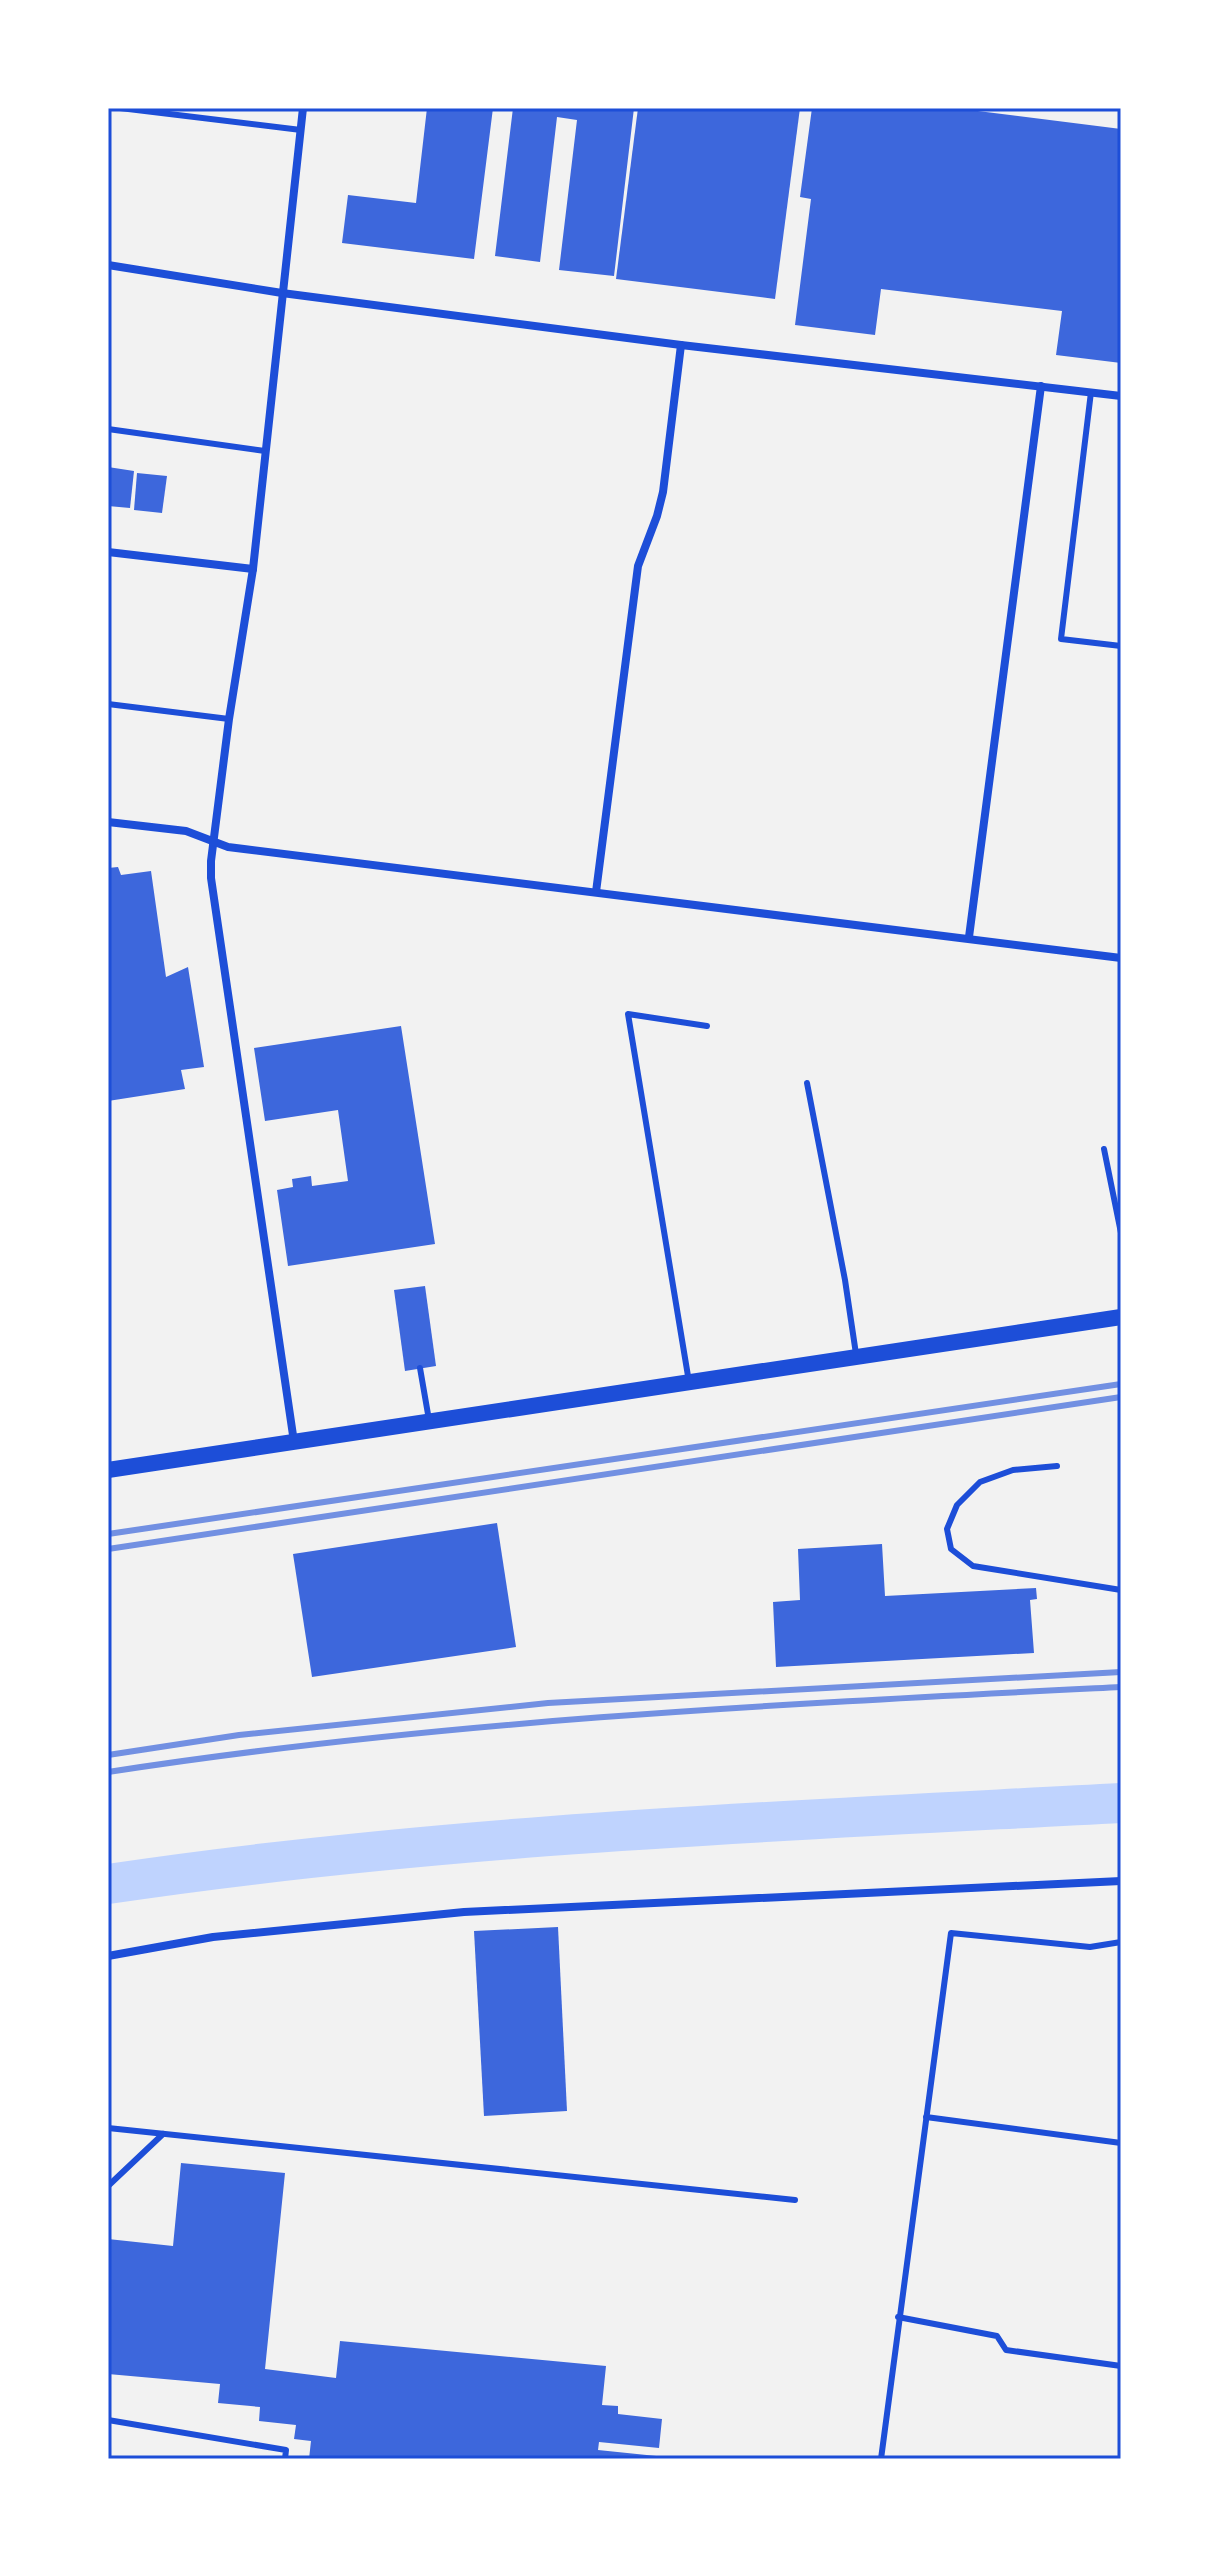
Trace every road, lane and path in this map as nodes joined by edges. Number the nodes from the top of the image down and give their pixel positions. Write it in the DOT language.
graph roads {
  1 [pos="120,108"];
  2 [pos="303,108"];
  3 [pos="301,130"];
  4 [pos="108,265"];
  5 [pos="282,293"];
  6 [pos="681,345"];
  7 [pos="1041,386"];
  8 [pos="1091,392"];
  9 [pos="1121,396"];
  10 [pos="108,429"];
  11 [pos="265,451"];
  12 [pos="108,552"];
  13 [pos="253,569"];
  14 [pos="1121,646"];
  15 [pos="108,704"];
  16 [pos="229,719"];
  17 [pos="108,822"];
  18 [pos="213,842"];
  19 [pos="596,892"];
  20 [pos="969,937"];
  21 [pos="1121,958"];
  22 [pos="707,1026"];
  23 [pos="807,1083"];
  24 [pos="1104,1149"];
  25 [pos="1121,1233"];
  26 [pos="1121,1317"];
  27 [pos="856,1358"];
  28 [pos="420,1368"];
  29 [pos="689,1382"];
  30 [pos="429,1422"];
  31 [pos="294,1442"];
  32 [pos="1057,1466"];
  33 [pos="108,1470"];
  34 [pos="1121,1590"];
  35 [pos="1121,1881"];
  36 [pos="1121,1942"];
  37 [pos="108,1956"];
  38 [pos="926,2117"];
  39 [pos="108,2128"];
  40 [pos="163,2134"];
  41 [pos="1121,2143"];
  42 [pos="108,2186"];
  43 [pos="795,2200"];
  44 [pos="898,2317"];
  45 [pos="1121,2366"];
  46 [pos="108,2420"];
  47 [pos="285,2459"];
  48 [pos="881,2459"];
  1 -- 3 [label="lane"];
  2 -- 3 [label="street"];
  3 -- 5 [label="street"];
  4 -- 5 [label="street"];
  5 -- 6 [label="street"];
  5 -- 11 [label="street"];
  6 -- 7 [label="street"];
  6 -- 19 [label="street"];
  7 -- 8 [label="street"];
  7 -- 20 [label="street"];
  8 -- 9 [label="street"];
  8 -- 14 [label="lane"];
  10 -- 11 [label="lane"];
  11 -- 13 [label="street"];
  12 -- 13 [label="street"];
  13 -- 16 [label="street"];
  15 -- 16 [label="lane"];
  16 -- 18 [label="street"];
  17 -- 18 [label="street"];
  18 -- 19 [label="street"];
  18 -- 31 [label="street"];
  19 -- 20 [label="street"];
  20 -- 21 [label="street"];
  22 -- 29 [label="lane"];
  23 -- 27 [label="lane"];
  24 -- 25 [label="lane"];
  26 -- 27 [label="main road"];
  27 -- 29 [label="main road"];
  28 -- 30 [label="lane"];
  29 -- 30 [label="main road"];
  30 -- 31 [label="main road"];
  31 -- 33 [label="main road"];
  32 -- 34 [label="lane"];
  35 -- 37 [label="street"];
  36 -- 38 [label="lane"];
  38 -- 41 [label="lane"];
  38 -- 44 [label="lane"];
  39 -- 40 [label="lane"];
  40 -- 42 [label="lane"];
  40 -- 43 [label="lane"];
  44 -- 45 [label="lane"];
  44 -- 48 [label="lane"];
  46 -- 47 [label="lane"];
}
